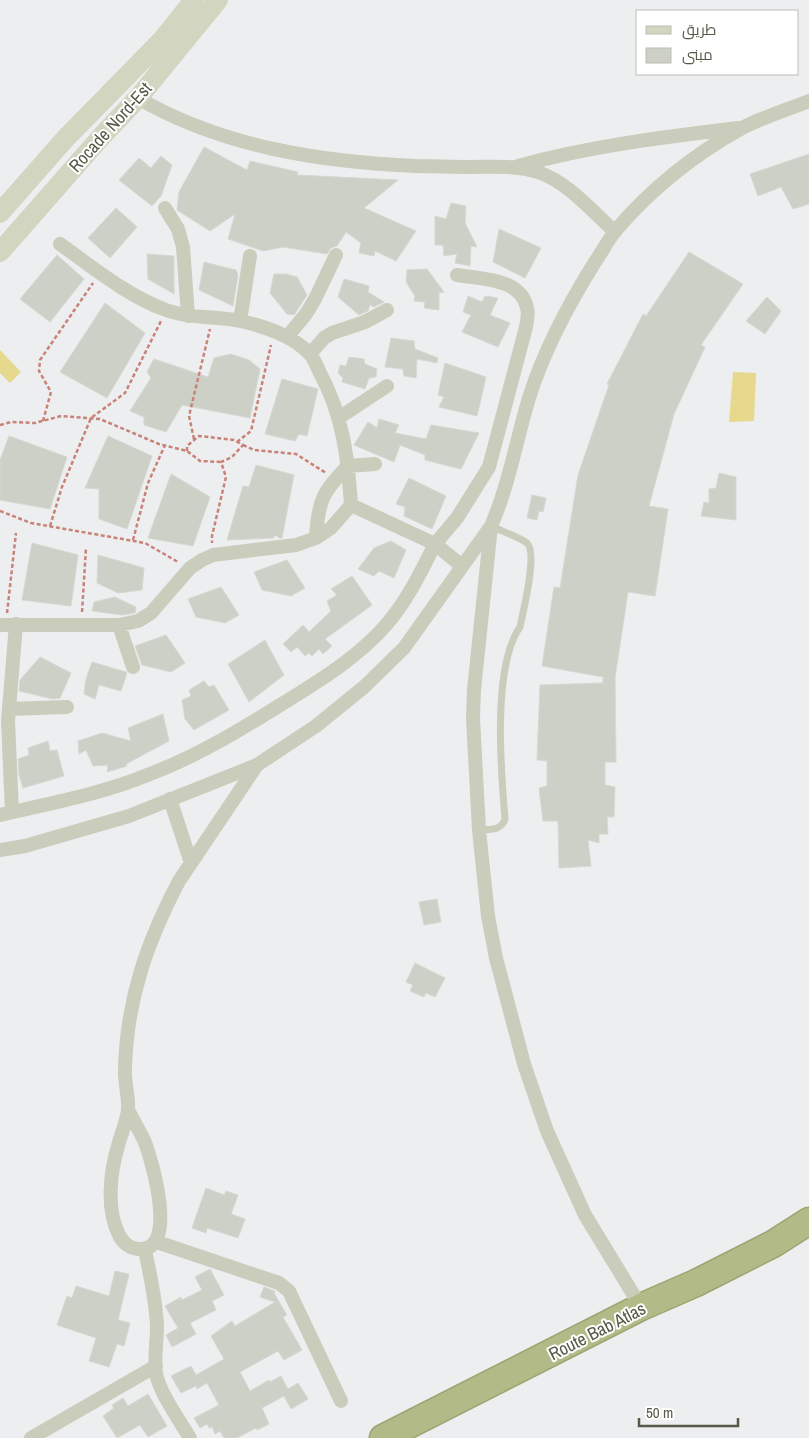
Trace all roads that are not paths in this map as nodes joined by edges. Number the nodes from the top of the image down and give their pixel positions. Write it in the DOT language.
graph roads {
  1 [pos="194,0"];
  2 [pos="218,0"];
  3 [pos="138,98"];
  4 [pos="809,101"];
  5 [pos="744,127"];
  6 [pos="515,167"];
  7 [pos="165,208"];
  8 [pos="0,213"];
  9 [pos="615,232"];
  10 [pos="60,244"];
  11 [pos="0,252"];
  12 [pos="250,256"];
  13 [pos="336,256"];
  14 [pos="457,275"];
  15 [pos="387,310"];
  16 [pos="188,316"];
  17 [pos="240,321"];
  18 [pos="281,334"];
  19 [pos="310,354"];
  20 [pos="387,386"];
  21 [pos="340,417"];
  22 [pos="375,464"];
  23 [pos="348,466"];
  24 [pos="351,505"];
  25 [pos="491,526"];
  26 [pos="316,538"];
  27 [pos="435,544"];
  28 [pos="462,566"];
  29 [pos="7,625"];
  30 [pos="118,625"];
  31 [pos="133,667"];
  32 [pos="67,707"];
  33 [pos="9,709"];
  34 [pos="4,726"];
  35 [pos="257,765"];
  36 [pos="170,799"];
  37 [pos="6,814"];
  38 [pos="479,830"];
  39 [pos="0,850"];
  40 [pos="191,863"];
  41 [pos="128,1110"];
  42 [pos="809,1221"];
  43 [pos="151,1246"];
  44 [pos="641,1308"];
  45 [pos="156,1366"];
  46 [pos="341,1401"];
  47 [pos="31,1438"];
  48 [pos="190,1438"];
  49 [pos="383,1438"];
  1 -- 8 [label="street, Rocade Nord-Est"];
  2 -- 3 [label="street, Rocade Nord-Est"];
  3 -- 6 [label="street"];
  3 -- 11 [label="street, Rocade Nord-Est"];
  4 -- 5 [label="street"];
  5 -- 6 [label="street"];
  5 -- 9 [label="street"];
  6 -- 9 [label="street"];
  7 -- 16 [label="street"];
  9 -- 25 [label="street"];
  10 -- 16 [label="street"];
  12 -- 17 [label="street"];
  13 -- 18 [label="street"];
  14 -- 27 [label="street"];
  15 -- 19 [label="street"];
  16 -- 17 [label="street"];
  17 -- 18 [label="street"];
  18 -- 19 [label="street"];
  19 -- 21 [label="street"];
  20 -- 21 [label="street"];
  21 -- 23 [label="street"];
  22 -- 23 [label="street"];
  23 -- 24 [label="street"];
  23 -- 26 [label="street"];
  24 -- 26 [label="street"];
  24 -- 27 [label="street"];
  25 -- 28 [label="street"];
  25 -- 38 [label="street"];
  25 -- 38 [label="lane"];
  26 -- 30 [label="street"];
  27 -- 28 [label="street"];
  27 -- 37 [label="street"];
  28 -- 35 [label="street"];
  29 -- 30 [label="street"];
  29 -- 33 [label="street"];
  30 -- 31 [label="street"];
  32 -- 33 [label="street"];
  33 -- 34 [label="street"];
  34 -- 37 [label="street"];
  35 -- 36 [label="street"];
  35 -- 40 [label="street"];
  36 -- 39 [label="street"];
  36 -- 40 [label="street"];
  38 -- 44 [label="street"];
  40 -- 41 [label="street"];
  41 -- 43 [label="street"];
  41 -- 43 [label="street"];
  42 -- 44 [label="highway, Route Bab Atlas"];
  43 -- 45 [label="street"];
  43 -- 46 [label="street"];
  44 -- 49 [label="highway, Route Bab Atlas"];
  45 -- 47 [label="street"];
  45 -- 48 [label="street"];
}
